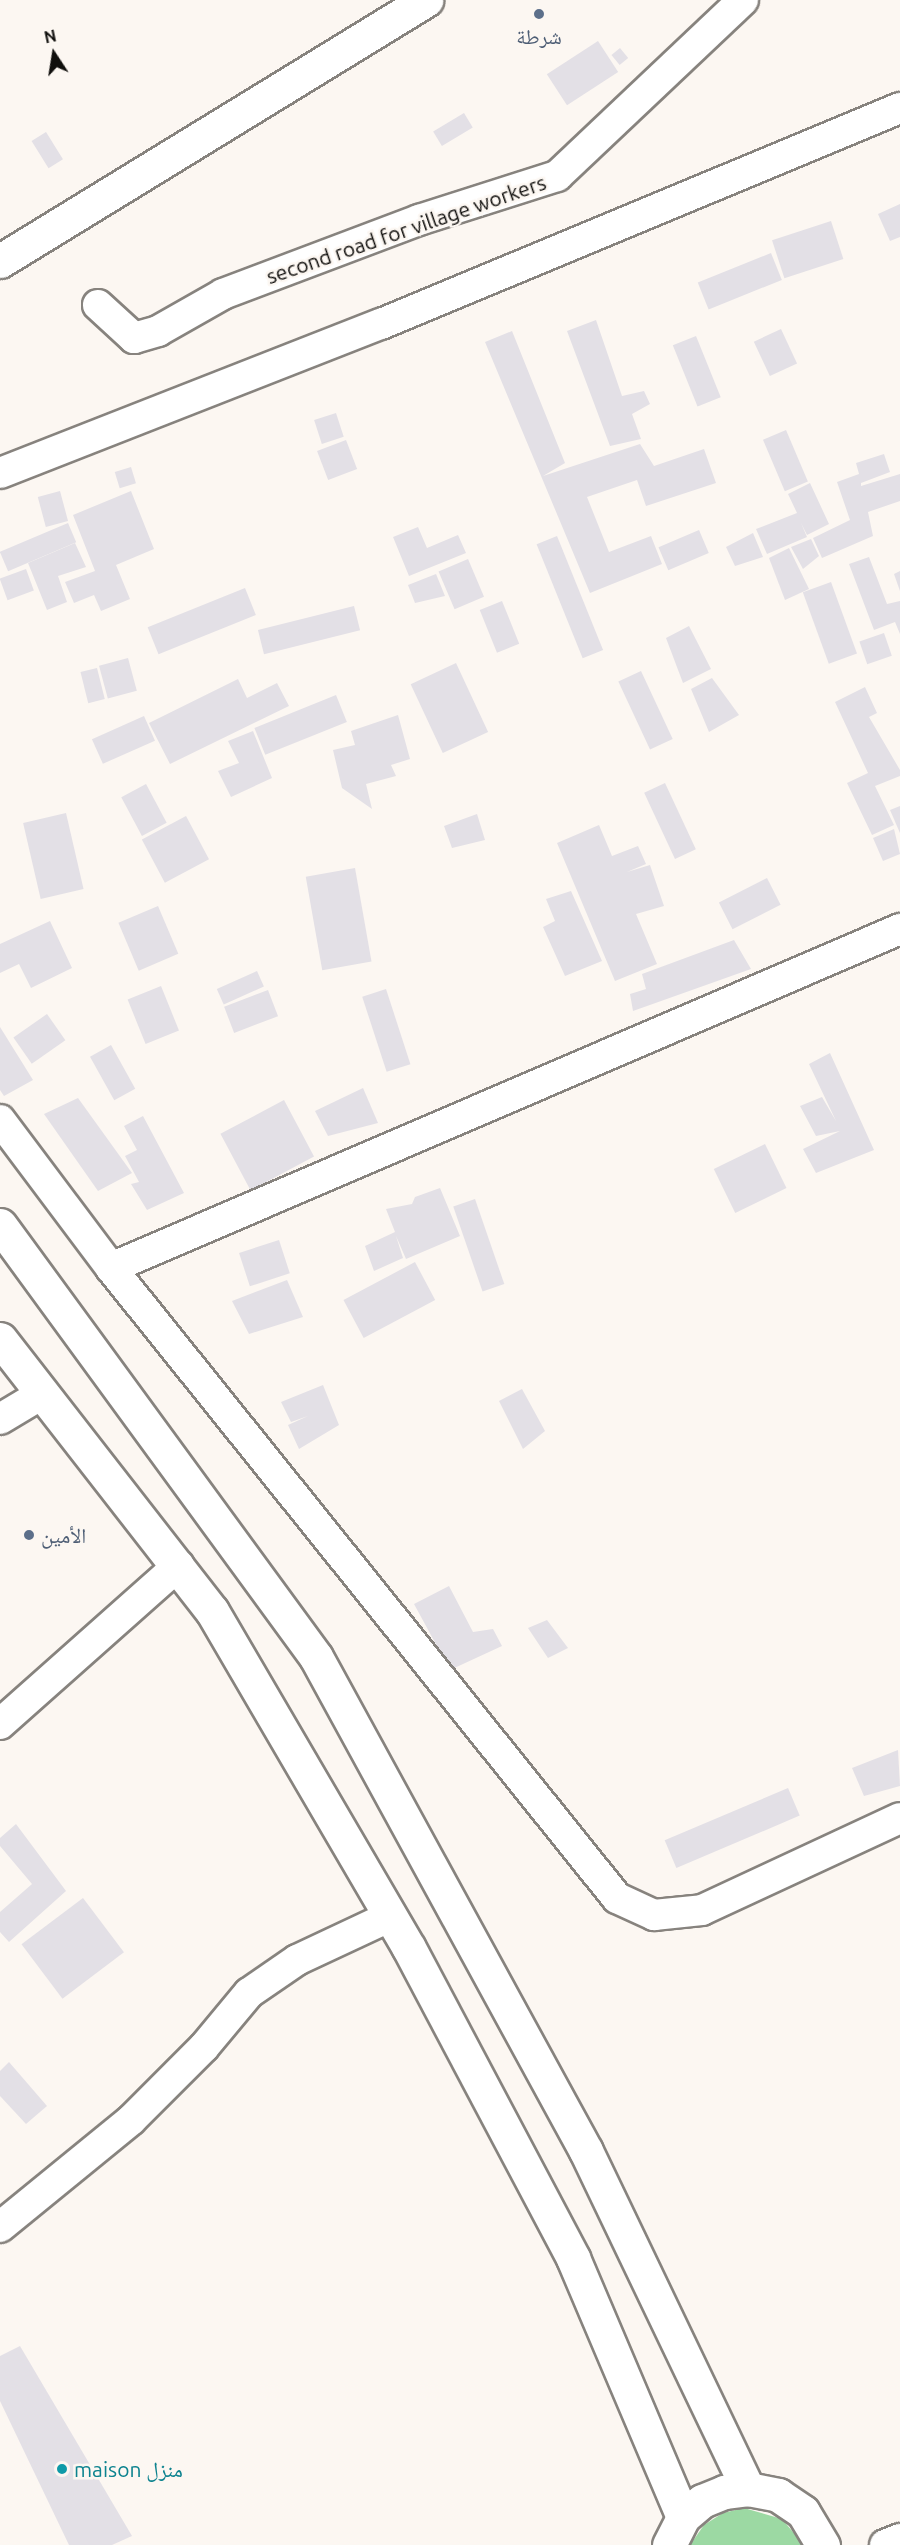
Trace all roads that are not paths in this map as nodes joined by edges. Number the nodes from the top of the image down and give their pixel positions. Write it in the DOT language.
graph roads {
  1 [pos="426,0"];
  2 [pos="743,0"];
  3 [pos="900,108"];
  4 [pos="0,261"];
  5 [pos="98,305"];
  6 [pos="0,473"];
  7 [pos="900,929"];
  8 [pos="0,1120"];
  9 [pos="0,1225"];
  10 [pos="111,1268"];
  11 [pos="0,1339"];
  12 [pos="42,1394"];
  13 [pos="0,1419"];
  14 [pos="179,1565"];
  15 [pos="0,1724"];
  16 [pos="900,1818"];
  17 [pos="391,1916"];
  18 [pos="0,2227"];
  19 [pos="748,2489"];
  20 [pos="669,2536"];
  21 [pos="900,2539"];
  22 [pos="823,2545"];
  23 [pos="885,2545"];
  1 -- 4 [label="highway"];
  2 -- 5 [label="street, second road for village workers"];
  3 -- 6 [label="street"];
  7 -- 10 [label="street"];
  8 -- 10 [label="street"];
  9 -- 19 [label="highway"];
  10 -- 16 [label="street"];
  11 -- 12 [label="highway"];
  12 -- 13 [label="street"];
  12 -- 14 [label="highway"];
  14 -- 15 [label="street"];
  14 -- 17 [label="highway"];
  17 -- 18 [label="street"];
  17 -- 20 [label="highway"];
  19 -- 20 [label="highway"];
  19 -- 22 [label="highway"];
  21 -- 23 [label="street"];
}
